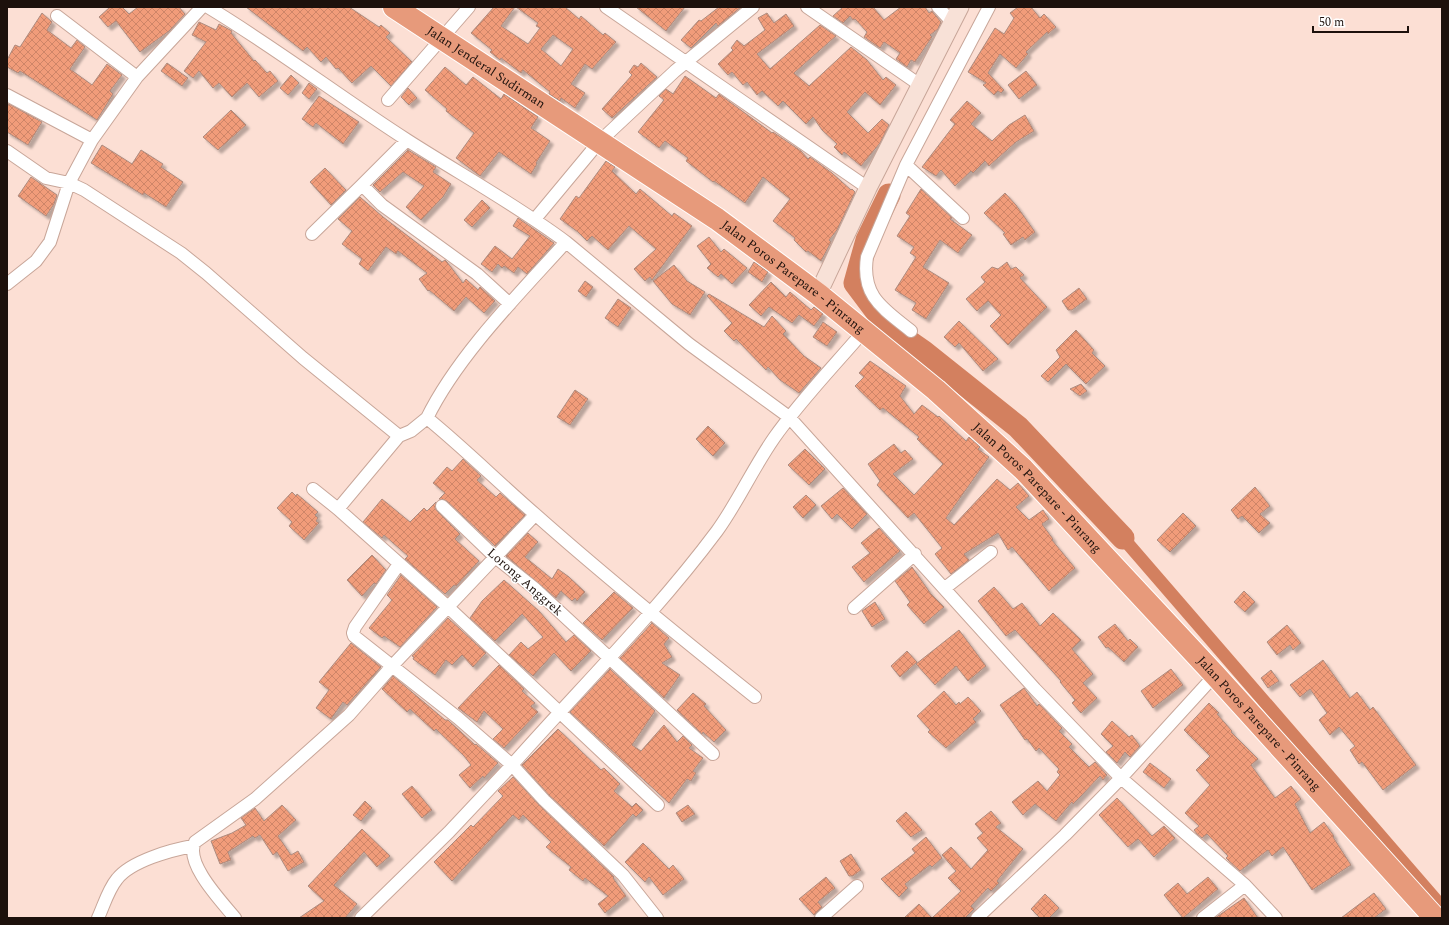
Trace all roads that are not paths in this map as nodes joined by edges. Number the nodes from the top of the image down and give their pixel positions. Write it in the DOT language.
graph roads {
  1 [pos="202,7"];
  2 [pos="208,7"];
  3 [pos="394,7"];
  4 [pos="470,7"];
  5 [pos="606,7"];
  6 [pos="753,7"];
  7 [pos="807,7"];
  8 [pos="938,7"];
  9 [pos="960,7"];
  10 [pos="989,7"];
  11 [pos="57,16"];
  12 [pos="952,22"];
  13 [pos="441,39"];
  14 [pos="685,64"];
  15 [pos="137,77"];
  16 [pos="920,85"];
  17 [pos="7,95"];
  18 [pos="388,100"];
  19 [pos="577,128"];
  20 [pos="92,140"];
  21 [pos="407,140"];
  22 [pos="599,142"];
  23 [pos="7,152"];
  24 [pos="906,165"];
  25 [pos="69,183"];
  26 [pos="362,185"];
  27 [pos="868,188"];
  28 [pos="963,218"];
  29 [pos="535,219"];
  30 [pos="312,234"];
  31 [pos="566,242"];
  32 [pos="7,284"];
  33 [pos="818,294"];
  34 [pos="510,304"];
  35 [pos="863,332"];
  36 [pos="911,332"];
  37 [pos="789,417"];
  38 [pos="428,418"];
  39 [pos="399,436"];
  40 [pos="313,489"];
  41 [pos="442,506"];
  42 [pos="338,509"];
  43 [pos="535,515"];
  44 [pos="991,552"];
  45 [pos="915,554"];
  46 [pos="494,556"];
  47 [pos="399,564"];
  48 [pos="945,588"];
  49 [pos="448,607"];
  50 [pos="854,608"];
  51 [pos="650,614"];
  52 [pos="609,657"];
  53 [pos="393,665"];
  54 [pos="1215,675"];
  55 [pos="755,697"];
  56 [pos="558,713"];
  57 [pos="713,754"];
  58 [pos="512,765"];
  59 [pos="1122,778"];
  60 [pos="658,805"];
  61 [pos="193,846"];
  62 [pos="1245,885"];
  63 [pos="857,886"];
  64 [pos="98,918"];
  65 [pos="235,918"];
  66 [pos="361,918"];
  67 [pos="658,918"];
  68 [pos="821,918"];
  69 [pos="977,918"];
  70 [pos="1203,918"];
  71 [pos="1276,918"];
  72 [pos="1435,918"];
  1 -- 15 [label="street"];
  2 -- 21 [label="street"];
  3 -- 13 [label="highway, Jalan Jenderal Sudirman"];
  4 -- 13 [label="street"];
  5 -- 14 [label="street"];
  6 -- 14 [label="street"];
  7 -- 16 [label="street"];
  8 -- 12 [label="street"];
  9 -- 12 [label="street"];
  10 -- 24 [label="street"];
  11 -- 15 [label="street"];
  12 -- 16 [label="street"];
  13 -- 18 [label="street"];
  13 -- 19 [label="highway, Jalan Jenderal Sudirman"];
  14 -- 22 [label="street"];
  14 -- 27 [label="street"];
  15 -- 20 [label="street"];
  16 -- 27 [label="street"];
  17 -- 20 [label="street"];
  19 -- 22 [label="highway, Jalan Poros Parepare - Pinrang"];
  20 -- 25 [label="street"];
  21 -- 26 [label="street"];
  21 -- 29 [label="street"];
  22 -- 29 [label="street"];
  22 -- 33 [label="highway, Jalan Poros Parepare - Pinrang"];
  23 -- 25 [label="street"];
  24 -- 28 [label="street"];
  24 -- 36 [label="street"];
  25 -- 32 [label="street"];
  25 -- 39 [label="street"];
  26 -- 30 [label="street"];
  26 -- 34 [label="street"];
  27 -- 33 [label="street"];
  29 -- 31 [label="street"];
  31 -- 34 [label="street"];
  31 -- 37 [label="street"];
  33 -- 35 [label="highway, Jalan Poros Parepare - Pinrang"];
  34 -- 38 [label="street"];
  35 -- 37 [label="street"];
  35 -- 54 [label="highway, Jalan Poros Parepare - Pinrang"];
  37 -- 45 [label="street"];
  37 -- 51 [label="street"];
  38 -- 39 [label="street"];
  38 -- 43 [label="street"];
  39 -- 42 [label="street"];
  40 -- 42 [label="street"];
  41 -- 46 [label="street, Lorong Anggrek"];
  42 -- 47 [label="street"];
  43 -- 46 [label="street"];
  43 -- 51 [label="street"];
  44 -- 48 [label="street"];
  45 -- 48 [label="street"];
  45 -- 50 [label="street"];
  46 -- 49 [label="street"];
  46 -- 52 [label="street, Lorong Anggrek"];
  47 -- 49 [label="street"];
  47 -- 53 [label="street"];
  48 -- 59 [label="street"];
  49 -- 53 [label="street"];
  49 -- 56 [label="street"];
  51 -- 52 [label="street"];
  51 -- 55 [label="street"];
  52 -- 56 [label="street"];
  52 -- 57 [label="street, Lorong Anggrek"];
  53 -- 58 [label="street"];
  53 -- 61 [label="street"];
  54 -- 59 [label="street"];
  54 -- 72 [label="highway, Jalan Poros Parepare - Pinrang"];
  56 -- 58 [label="street"];
  56 -- 60 [label="street"];
  58 -- 66 [label="street"];
  58 -- 67 [label="street"];
  59 -- 62 [label="street"];
  59 -- 69 [label="street"];
  61 -- 64 [label="street"];
  61 -- 65 [label="street"];
  62 -- 70 [label="street"];
  62 -- 71 [label="street"];
  63 -- 68 [label="street"];
}
